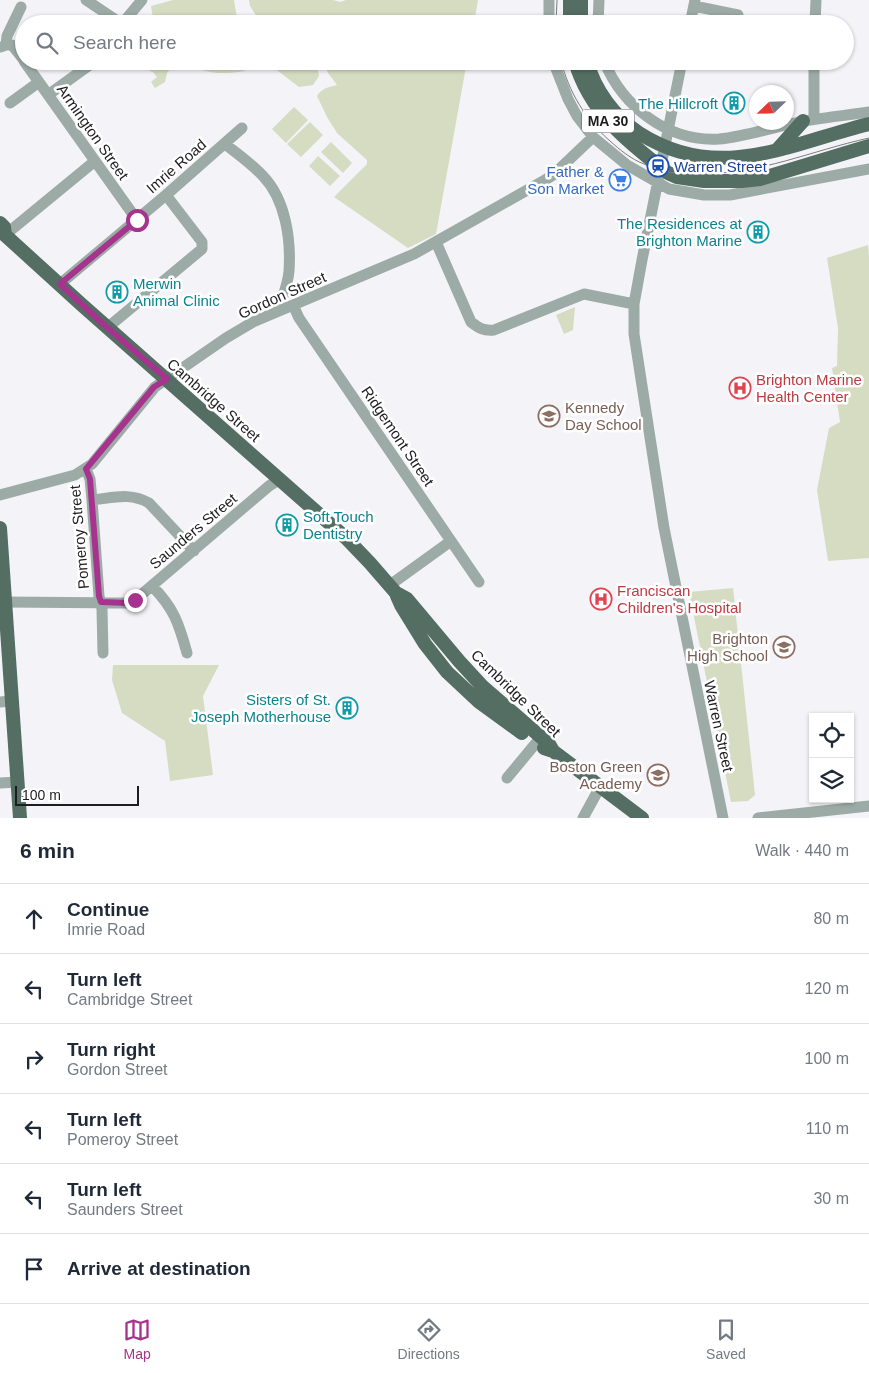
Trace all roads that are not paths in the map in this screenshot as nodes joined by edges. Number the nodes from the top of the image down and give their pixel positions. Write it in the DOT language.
graph roads {
  1 [pos="86,0"];
  2 [pos="142,0"];
  3 [pos="549,0"];
  4 [pos="570,0"];
  5 [pos="581,0"];
  6 [pos="599,0"];
  7 [pos="816,0"];
  8 [pos="694,3"];
  9 [pos="21,7"];
  10 [pos="17,15"];
  11 [pos="108,15"];
  12 [pos="130,15"];
  13 [pos="549,15"];
  14 [pos="570,15"];
  15 [pos="582,15"];
  16 [pos="598,15"];
  17 [pos="738,15"];
  18 [pos="816,15"];
  19 [pos="15,19"];
  20 [pos="5,46"];
  21 [pos="30,70"];
  22 [pos="83,70"];
  23 [pos="557,70"];
  24 [pos="578,70"];
  25 [pos="591,70"];
  26 [pos="608,70"];
  27 [pos="680,70"];
  28 [pos="813,70"];
  29 [pos="39,82"];
  30 [pos="48,95"];
  31 [pos="10,102"];
  32 [pos="869,112"];
  33 [pos="808,120"];
  34 [pos="869,124"];
  35 [pos="242,128"];
  36 [pos="668,129"];
  37 [pos="593,137"];
  38 [pos="225,144"];
  39 [pos="869,146"];
  40 [pos="664,147"];
  41 [pos="776,151"];
  42 [pos="95,161"];
  43 [pos="660,167"];
  44 [pos="869,169"];
  45 [pos="657,183"];
  46 [pos="166,196"];
  47 [pos="137,220"];
  48 [pos="2,231"];
  49 [pos="436,242"];
  50 [pos="60,284"];
  51 [pos="634,304"];
  52 [pos="292,305"];
  53 [pos="278,312"];
  54 [pos="107,328"];
  55 [pos="167,379"];
  56 [pos="86,469"];
  57 [pos="280,479"];
  58 [pos="0,495"];
  59 [pos="92,500"];
  60 [pos="0,528"];
  61 [pos="452,541"];
  62 [pos="194,551"];
  63 [pos="480,582"];
  64 [pos="152,586"];
  65 [pos="393,589"];
  66 [pos="4,602"];
  67 [pos="101,602"];
  68 [pos="103,653"];
  69 [pos="187,653"];
  70 [pos="6,702"];
  71 [pos="536,743"];
  72 [pos="553,751"];
  73 [pos="507,778"];
  74 [pos="17,782"];
  75 [pos="0,783"];
  76 [pos="600,787"];
  77 [pos="869,806"];
  78 [pos="801,816"];
  79 [pos="20,818"];
  80 [pos="584,818"];
  81 [pos="642,818"];
  82 [pos="723,818"];
  83 [pos="758,818"];
  1 -- 11 [label="street"];
  2 -- 12 [label="street"];
  3 -- 13 [label="street"];
  4 -- 14 [label="main road"];
  5 -- 15 [label="main road"];
  6 -- 16 [label="street"];
  7 -- 18 [label="street"];
  8 -- 17 [label="street"];
  9 -- 10 [label="street"];
  19 -- 20 [label="street"];
  21 -- 29 [label="street, Armington Street"];
  22 -- 30 [label="street"];
  23 -- 37 [label="street"];
  24 -- 43 [label="main road, MA 30"];
  25 -- 40 [label="main road, MA 30"];
  26 -- 36 [label="street"];
  27 -- 36 [label="street, Warren Street"];
  28 -- 33 [label="street"];
  29 -- 30 [label="street, Armington Street"];
  29 -- 31 [label="street"];
  30 -- 42 [label="street, Armington Street"];
  32 -- 33 [label="street"];
  33 -- 36 [label="street"];
  33 -- 41 [label="main road"];
  34 -- 41 [label="main road, MA 30"];
  35 -- 38 [label="street, Imrie Road"];
  36 -- 40 [label="street, Warren Street"];
  37 -- 45 [label="street"];
  37 -- 49 [label="street, Gordon Street"];
  38 -- 46 [label="street, Imrie Road"];
  38 -- 53 [label="street"];
  39 -- 43 [label="main road, MA 30"];
  40 -- 41 [label="main road, MA 30"];
  40 -- 43 [label="street, Warren Street"];
  42 -- 47 [label="street, Armington Street"];
  42 -- 48 [label="street"];
  43 -- 45 [label="street, Warren Street"];
  44 -- 45 [label="street"];
  45 -- 51 [label="street, Warren Street"];
  46 -- 47 [label="street, Imrie Road"];
  46 -- 54 [label="street"];
  47 -- 50 [label="street, Imrie Road"];
  48 -- 50 [label="main road, Cambridge Street"];
  49 -- 51 [label="street"];
  49 -- 52 [label="street, Gordon Street"];
  50 -- 54 [label="main road, Cambridge Street"];
  51 -- 82 [label="street, Warren Street"];
  52 -- 53 [label="street, Gordon Street"];
  52 -- 61 [label="street, Ridgemont Street"];
  53 -- 55 [label="street, Gordon Street"];
  54 -- 55 [label="main road, Cambridge Street"];
  55 -- 56 [label="street, Gordon Street"];
  55 -- 57 [label="main road, Cambridge Street"];
  56 -- 58 [label="street, Gordon Street"];
  56 -- 59 [label="street, Pomeroy Street"];
  57 -- 62 [label="street, Saunders Street"];
  57 -- 65 [label="main road, Cambridge Street"];
  59 -- 62 [label="street"];
  59 -- 67 [label="street, Pomeroy Street"];
  60 -- 66 [label="main road"];
  61 -- 63 [label="street, Ridgemont Street"];
  61 -- 65 [label="street"];
  62 -- 64 [label="street, Saunders Street"];
  64 -- 67 [label="street, Saunders Street"];
  64 -- 69 [label="street"];
  65 -- 71 [label="main road, Cambridge Street"];
  65 -- 72 [label="main road, Cambridge Street"];
  66 -- 67 [label="street, Saunders Street"];
  66 -- 70 [label="main road"];
  67 -- 68 [label="street, Pomeroy Street"];
  70 -- 74 [label="main road"];
  71 -- 72 [label="main road, Cambridge Street"];
  71 -- 73 [label="street"];
  72 -- 76 [label="main road, Cambridge Street"];
  74 -- 75 [label="street"];
  74 -- 79 [label="main road"];
  76 -- 80 [label="street"];
  76 -- 81 [label="main road, Cambridge Street"];
  77 -- 78 [label="street"];
  78 -- 83 [label="street"];
}
